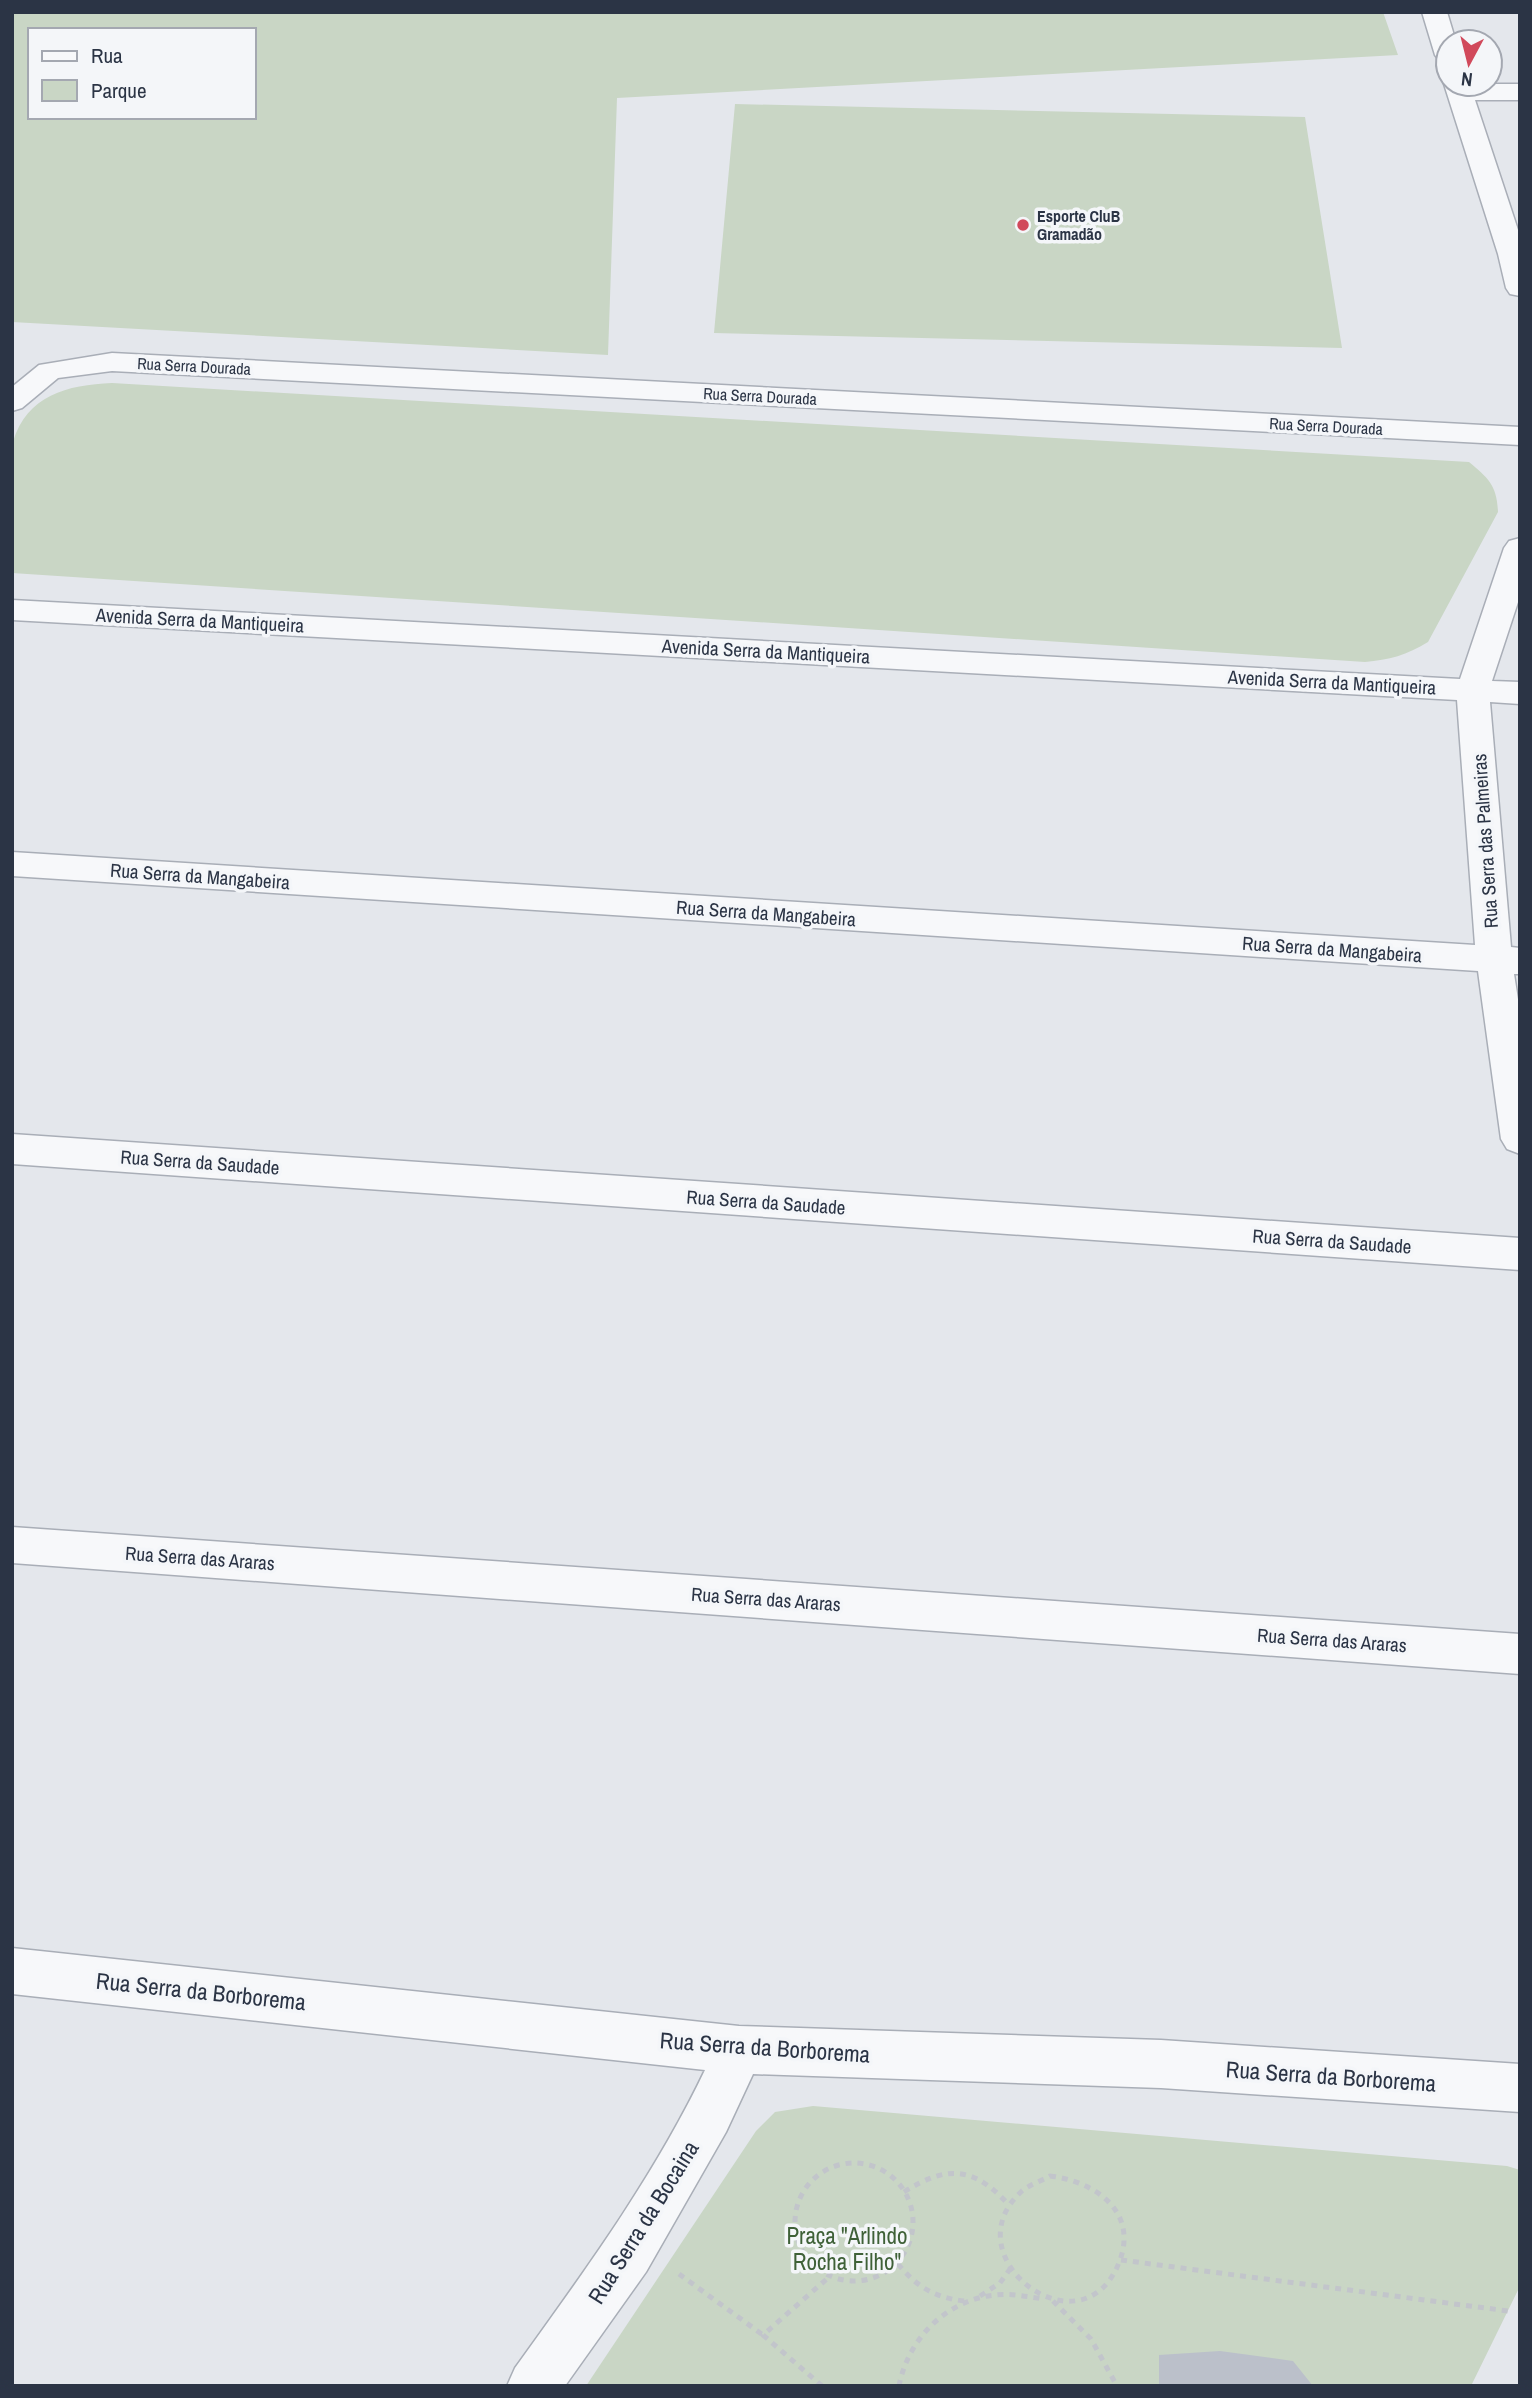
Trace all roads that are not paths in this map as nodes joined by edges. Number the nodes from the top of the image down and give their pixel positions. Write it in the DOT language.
graph roads {
  1 [pos="1462,98"];
  2 [pos="1516,254"];
  3 [pos="1520,288"];
  4 [pos="12,402"];
  5 [pos="1520,436"];
  6 [pos="1520,548"];
  7 [pos="12,610"];
  8 [pos="1473,690"];
  9 [pos="1520,693"];
  10 [pos="12,864"];
  11 [pos="1507,960"];
  12 [pos="1520,1139"];
  13 [pos="12,1149"];
  14 [pos="1520,1254"];
  15 [pos="12,1545"];
  16 [pos="1520,1654"];
  17 [pos="12,1971"];
  18 [pos="739,2050"];
  19 [pos="1520,2088"];
  20 [pos="533,2386"];
  1 -- 2 [label="street"];
  2 -- 3 [label="street"];
  4 -- 5 [label="street, Rua Serra Dourada"];
  6 -- 8 [label="street, Rua Serra das Palmeiras"];
  7 -- 8 [label="street, Avenida Serra da Mantiqueira"];
  8 -- 9 [label="street, Avenida Serra da Mantiqueira"];
  8 -- 11 [label="street, Rua Serra das Palmeiras"];
  10 -- 11 [label="street, Rua Serra da Mangabeira"];
  11 -- 12 [label="street, Rua Serra das Palmeiras"];
  13 -- 14 [label="street, Rua Serra da Saudade"];
  15 -- 16 [label="street, Rua Serra das Araras"];
  17 -- 18 [label="street, Rua Serra da Borborema"];
  18 -- 19 [label="street, Rua Serra da Borborema"];
  18 -- 20 [label="street, Rua Serra da Bocaina"];
}
